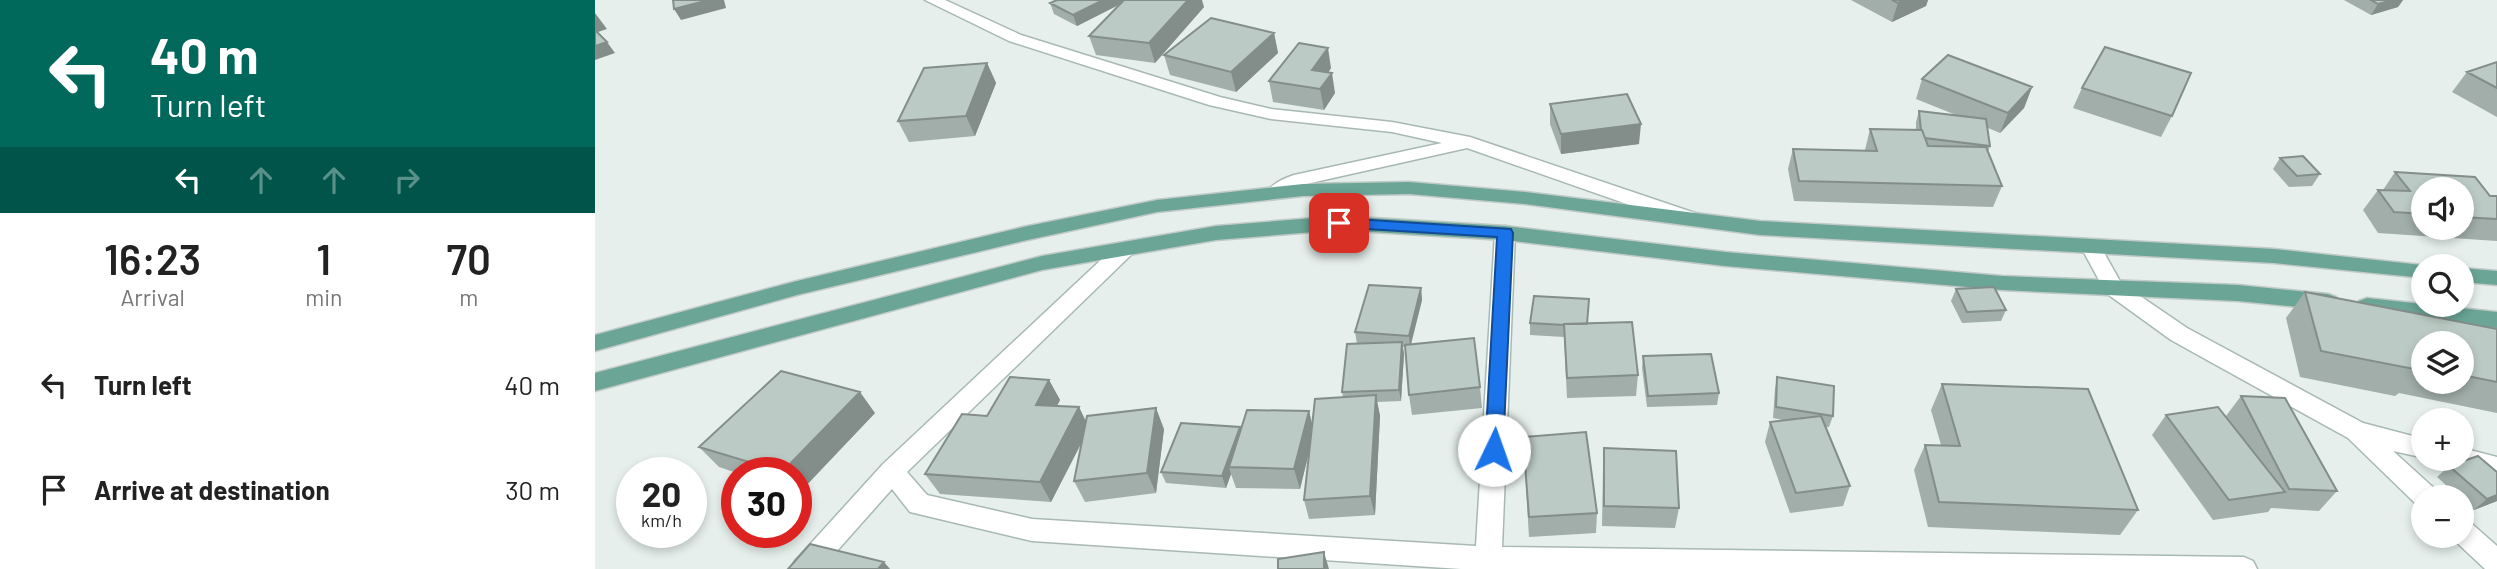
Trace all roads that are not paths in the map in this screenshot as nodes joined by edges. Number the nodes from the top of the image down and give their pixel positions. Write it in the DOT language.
graph roads {
  1 [pos="933,0"];
  2 [pos="1470,143"];
  3 [pos="1276,193"];
  4 [pos="1688,218"];
  5 [pos="1505,233"];
  6 [pos="1878,236"];
  7 [pos="2091,247"];
  8 [pos="1126,248"];
  9 [pos="2411,270"];
  10 [pos="1878,272"];
  11 [pos="2474,276"];
  12 [pos="2497,278"];
  13 [pos="2113,288"];
  14 [pos="2497,320"];
  15 [pos="595,343"];
  16 [pos="595,382"];
  17 [pos="2357,431"];
  18 [pos="2411,446"];
  19 [pos="2474,461"];
  20 [pos="2497,467"];
  21 [pos="892,471"];
  22 [pos="2413,485"];
  23 [pos="2474,542"];
  24 [pos="2497,563"];
  25 [pos="1488,564"];
  26 [pos="804,569"];
  27 [pos="2244,569"];
  1 -- 2 [label="street"];
  2 -- 3 [label="street"];
  2 -- 4 [label="street"];
  3 -- 4 [label="main road"];
  3 -- 15 [label="main road"];
  4 -- 6 [label="main road"];
  5 -- 8 [label="main road"];
  5 -- 10 [label="main road"];
  5 -- 25 [label="street"];
  6 -- 7 [label="main road"];
  6 -- 10 [label="main road"];
  7 -- 9 [label="main road"];
  7 -- 13 [label="street"];
  8 -- 16 [label="main road"];
  8 -- 21 [label="street"];
  10 -- 13 [label="main road"];
  11 -- 12 [label="main road"];
  13 -- 14 [label="main road"];
  13 -- 17 [label="street"];
  17 -- 18 [label="street"];
  17 -- 22 [label="street"];
  19 -- 20 [label="street"];
  21 -- 25 [label="street"];
  21 -- 26 [label="street"];
  23 -- 24 [label="street"];
  25 -- 27 [label="street"];
}
